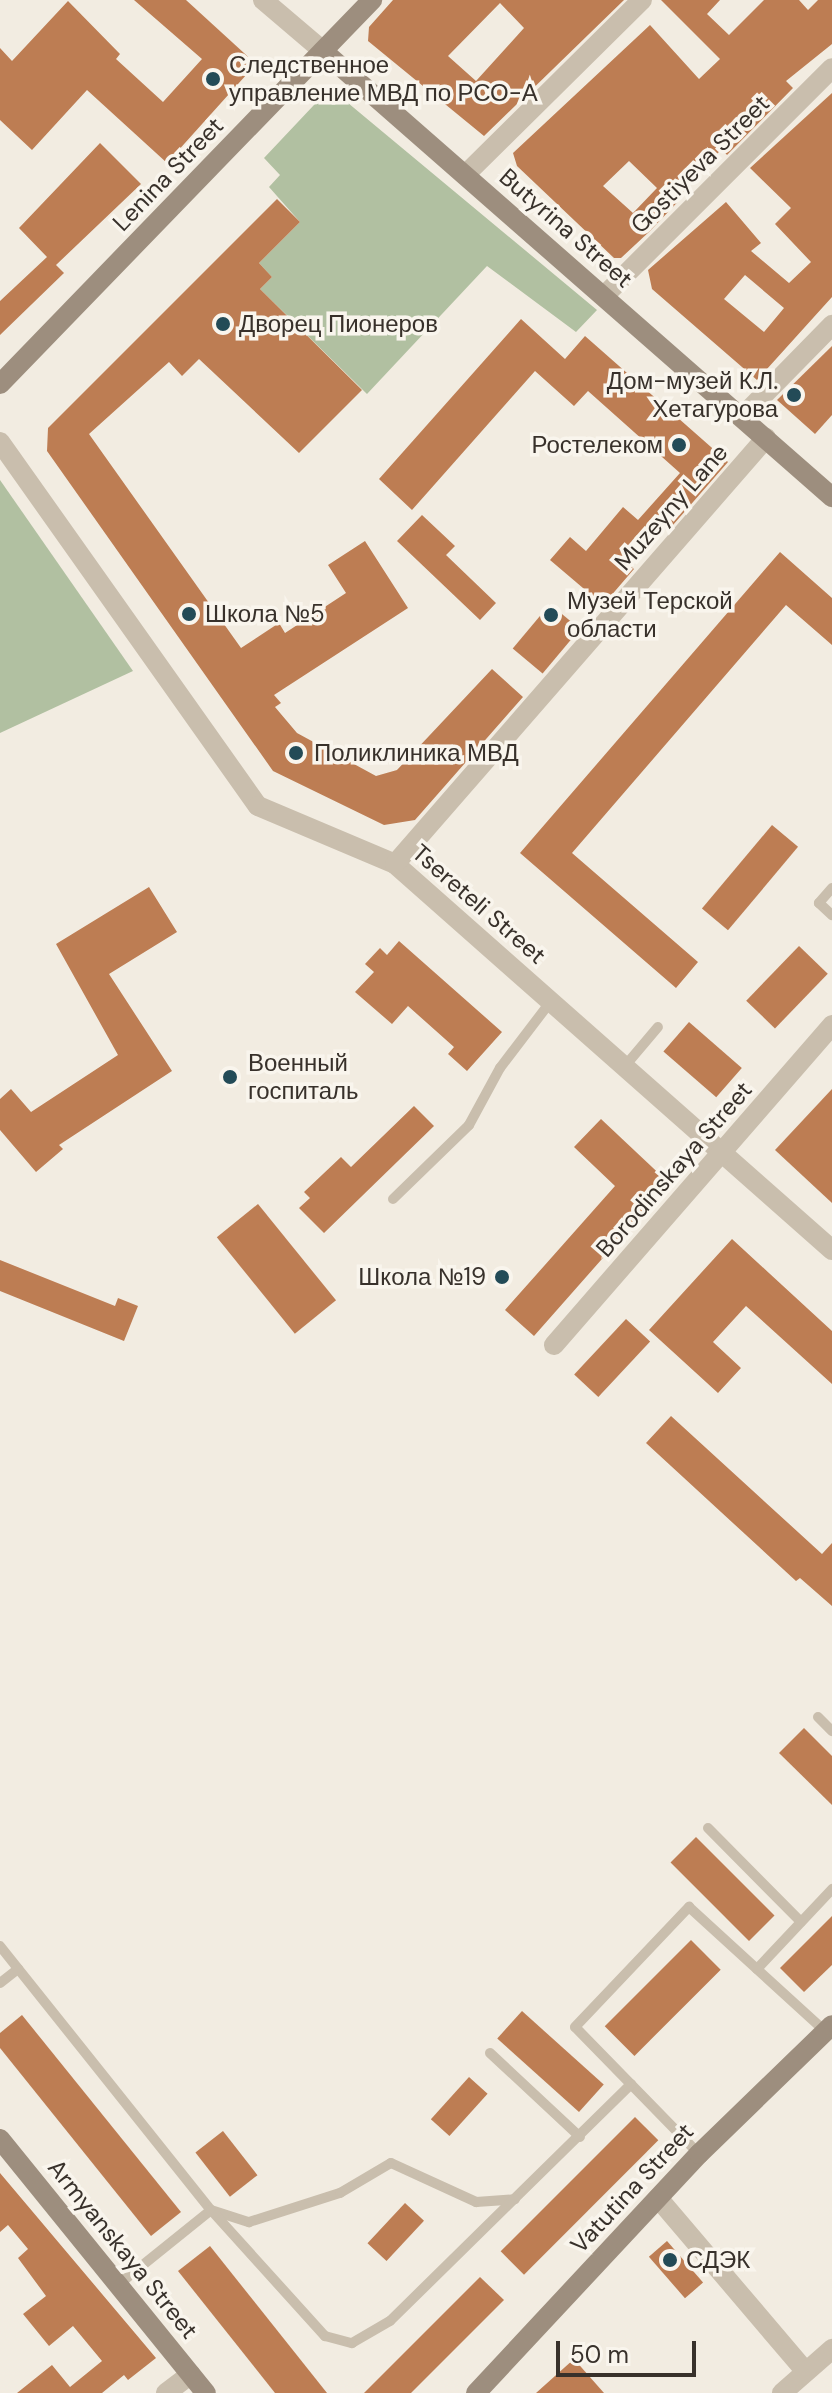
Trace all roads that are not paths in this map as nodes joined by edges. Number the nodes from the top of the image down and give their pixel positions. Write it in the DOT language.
graph roads {
  1 [pos="263,0"];
  2 [pos="372,0"];
  3 [pos="642,0"];
  4 [pos="323,51"];
  5 [pos="832,68"];
  6 [pos="465,175"];
  7 [pos="604,296"];
  8 [pos="832,325"];
  9 [pos="0,384"];
  10 [pos="742,417"];
  11 [pos="766,438"];
  12 [pos="0,442"];
  13 [pos="832,497"];
  14 [pos="395,864"];
  15 [pos="832,888"];
  16 [pos="832,915"];
  17 [pos="551,1001"];
  18 [pos="832,1025"];
  19 [pos="658,1027"];
  20 [pos="625,1066"];
  21 [pos="724,1153"];
  22 [pos="393,1199"];
  23 [pos="832,1250"];
  24 [pos="554,1345"];
  25 [pos="818,1717"];
  26 [pos="832,1731"];
  27 [pos="708,1828"];
  28 [pos="832,1889"];
  29 [pos="801,1922"];
  30 [pos="0,1946"];
  31 [pos="18,1969"];
  32 [pos="757,1969"];
  33 [pos="0,1983"];
  34 [pos="829,2028"];
  35 [pos="490,2053"];
  36 [pos="631,2084"];
  37 [pos="580,2137"];
  38 [pos="0,2139"];
  39 [pos="699,2154"];
  40 [pos="658,2198"];
  41 [pos="516,2199"];
  42 [pos="211,2210"];
  43 [pos="118,2285"];
  44 [pos="832,2349"];
  45 [pos="806,2372"];
  46 [pos="191,2374"];
  47 [pos="166,2393"];
  48 [pos="206,2393"];
  49 [pos="476,2393"];
  50 [pos="782,2393"];
  1 -- 4 [label="street, Butyrina Street"];
  2 -- 4 [label="main road, Lenina Street"];
  3 -- 6 [label="street"];
  4 -- 6 [label="main road, Butyrina Street"];
  4 -- 9 [label="main road, Lenina Street"];
  5 -- 7 [label="street, Gostiyeva Street"];
  6 -- 7 [label="main road, Butyrina Street"];
  7 -- 10 [label="main road, Butyrina Street"];
  8 -- 10 [label="street"];
  10 -- 11 [label="main road, Butyrina Street"];
  11 -- 13 [label="main road, Butyrina Street"];
  11 -- 14 [label="street, Muzeyny Lane"];
  12 -- 14 [label="street, Tsereteli Street"];
  14 -- 17 [label="street, Tsereteli Street"];
  15 -- 16 [label="lane"];
  17 -- 20 [label="street, Tsereteli Street"];
  17 -- 22 [label="lane"];
  18 -- 21 [label="street, Borodinskaya Street"];
  19 -- 20 [label="lane"];
  20 -- 21 [label="street, Tsereteli Street"];
  21 -- 23 [label="street, Tsereteli Street"];
  21 -- 24 [label="street, Borodinskaya Street"];
  25 -- 26 [label="lane"];
  27 -- 29 [label="lane"];
  28 -- 29 [label="lane"];
  29 -- 32 [label="lane"];
  30 -- 31 [label="lane"];
  31 -- 33 [label="lane"];
  31 -- 42 [label="lane"];
  32 -- 34 [label="lane"];
  32 -- 36 [label="lane"];
  34 -- 39 [label="main road, Vatutina Street"];
  35 -- 37 [label="lane"];
  36 -- 37 [label="lane"];
  36 -- 39 [label="lane"];
  37 -- 41 [label="lane"];
  38 -- 43 [label="main road, Armyanskaya Street"];
  39 -- 40 [label="main road, Vatutina Street"];
  40 -- 45 [label="street"];
  40 -- 49 [label="main road, Vatutina Street"];
  41 -- 42 [label="lane"];
  41 -- 42 [label="lane"];
  42 -- 43 [label="lane"];
  43 -- 46 [label="main road, Armyanskaya Street"];
  44 -- 45 [label="street"];
  45 -- 50 [label="street"];
  46 -- 47 [label="street"];
  46 -- 48 [label="main road, Armyanskaya Street"];
}
